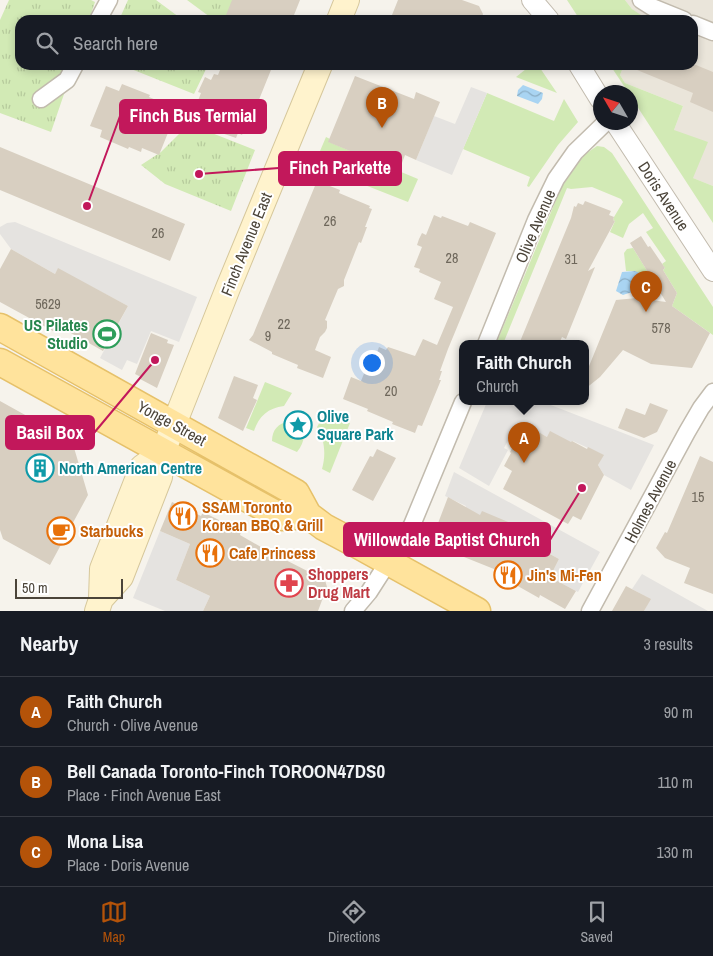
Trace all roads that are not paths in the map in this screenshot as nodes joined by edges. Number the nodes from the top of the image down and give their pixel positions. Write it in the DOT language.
graph roads {
  1 [pos="109,0"];
  2 [pos="347,0"];
  3 [pos="532,0"];
  4 [pos="641,0"];
  5 [pos="101,15"];
  6 [pos="341,15"];
  7 [pos="544,15"];
  8 [pos="672,15"];
  9 [pos="698,26"];
  10 [pos="713,32"];
  11 [pos="72,70"];
  12 [pos="318,70"];
  13 [pos="582,70"];
  14 [pos="593,88"];
  15 [pos="41,99"];
  16 [pos="598,130"];
  17 [pos="620,130"];
  18 [pos="713,270"];
  19 [pos="0,327"];
  20 [pos="488,340"];
  21 [pos="0,362"];
  22 [pos="713,392"];
  23 [pos="462,405"];
  24 [pos="175,424"];
  25 [pos="163,452"];
  26 [pos="308,515"];
  27 [pos="388,562"];
  28 [pos="99,605"];
  29 [pos="353,611"];
  30 [pos="477,611"];
  31 [pos="590,611"];
  1 -- 5 [label="street"];
  2 -- 6 [label="main road"];
  3 -- 7 [label="street"];
  4 -- 8 [label="street"];
  9 -- 10 [label="street"];
  11 -- 15 [label="street"];
  12 -- 24 [label="main road, Finch Avenue East"];
  13 -- 14 [label="street"];
  16 -- 20 [label="street, Olive Avenue"];
  17 -- 18 [label="street, Doris Avenue"];
  19 -- 24 [label="main road, Yonge Street"];
  21 -- 25 [label="main road, Yonge Street"];
  22 -- 31 [label="street, Holmes Avenue"];
  23 -- 27 [label="street"];
  24 -- 25 [label="main road, Finch Avenue East"];
  24 -- 26 [label="main road, Yonge Street"];
  25 -- 26 [label="main road, Yonge Street"];
  25 -- 28 [label="main road, Finch Avenue East"];
  26 -- 27 [label="main road, Yonge Street"];
  27 -- 29 [label="street"];
  27 -- 30 [label="main road, Yonge Street"];
}
